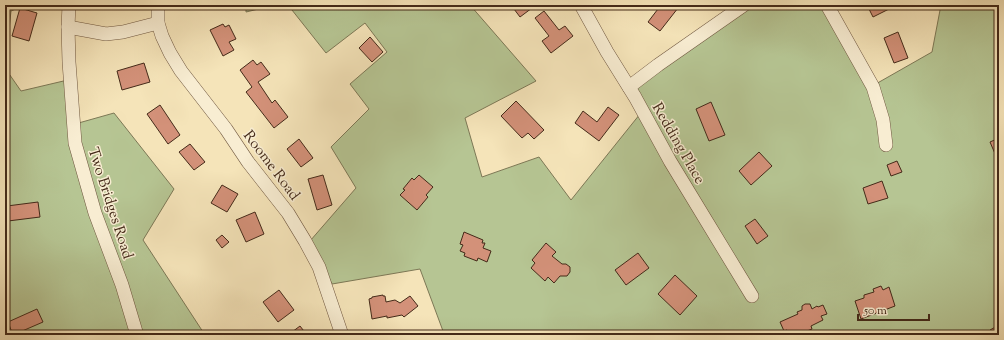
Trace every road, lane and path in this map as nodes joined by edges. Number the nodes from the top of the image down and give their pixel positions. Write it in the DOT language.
graph roads {
  1 [pos="69,5"];
  2 [pos="158,5"];
  3 [pos="581,5"];
  4 [pos="744,5"];
  5 [pos="827,5"];
  6 [pos="158,23"];
  7 [pos="68,27"];
  8 [pos="629,87"];
  9 [pos="886,145"];
  10 [pos="752,296"];
  11 [pos="138,335"];
  12 [pos="342,335"];
  1 -- 7 [label="street, Two Bridges Road"];
  2 -- 6 [label="street, Roome Road"];
  3 -- 8 [label="street, Redding Place"];
  4 -- 8 [label="street"];
  5 -- 9 [label="street"];
  6 -- 7 [label="street"];
  6 -- 12 [label="street, Roome Road"];
  7 -- 11 [label="street, Two Bridges Road"];
  8 -- 10 [label="street, Redding Place"];
}
